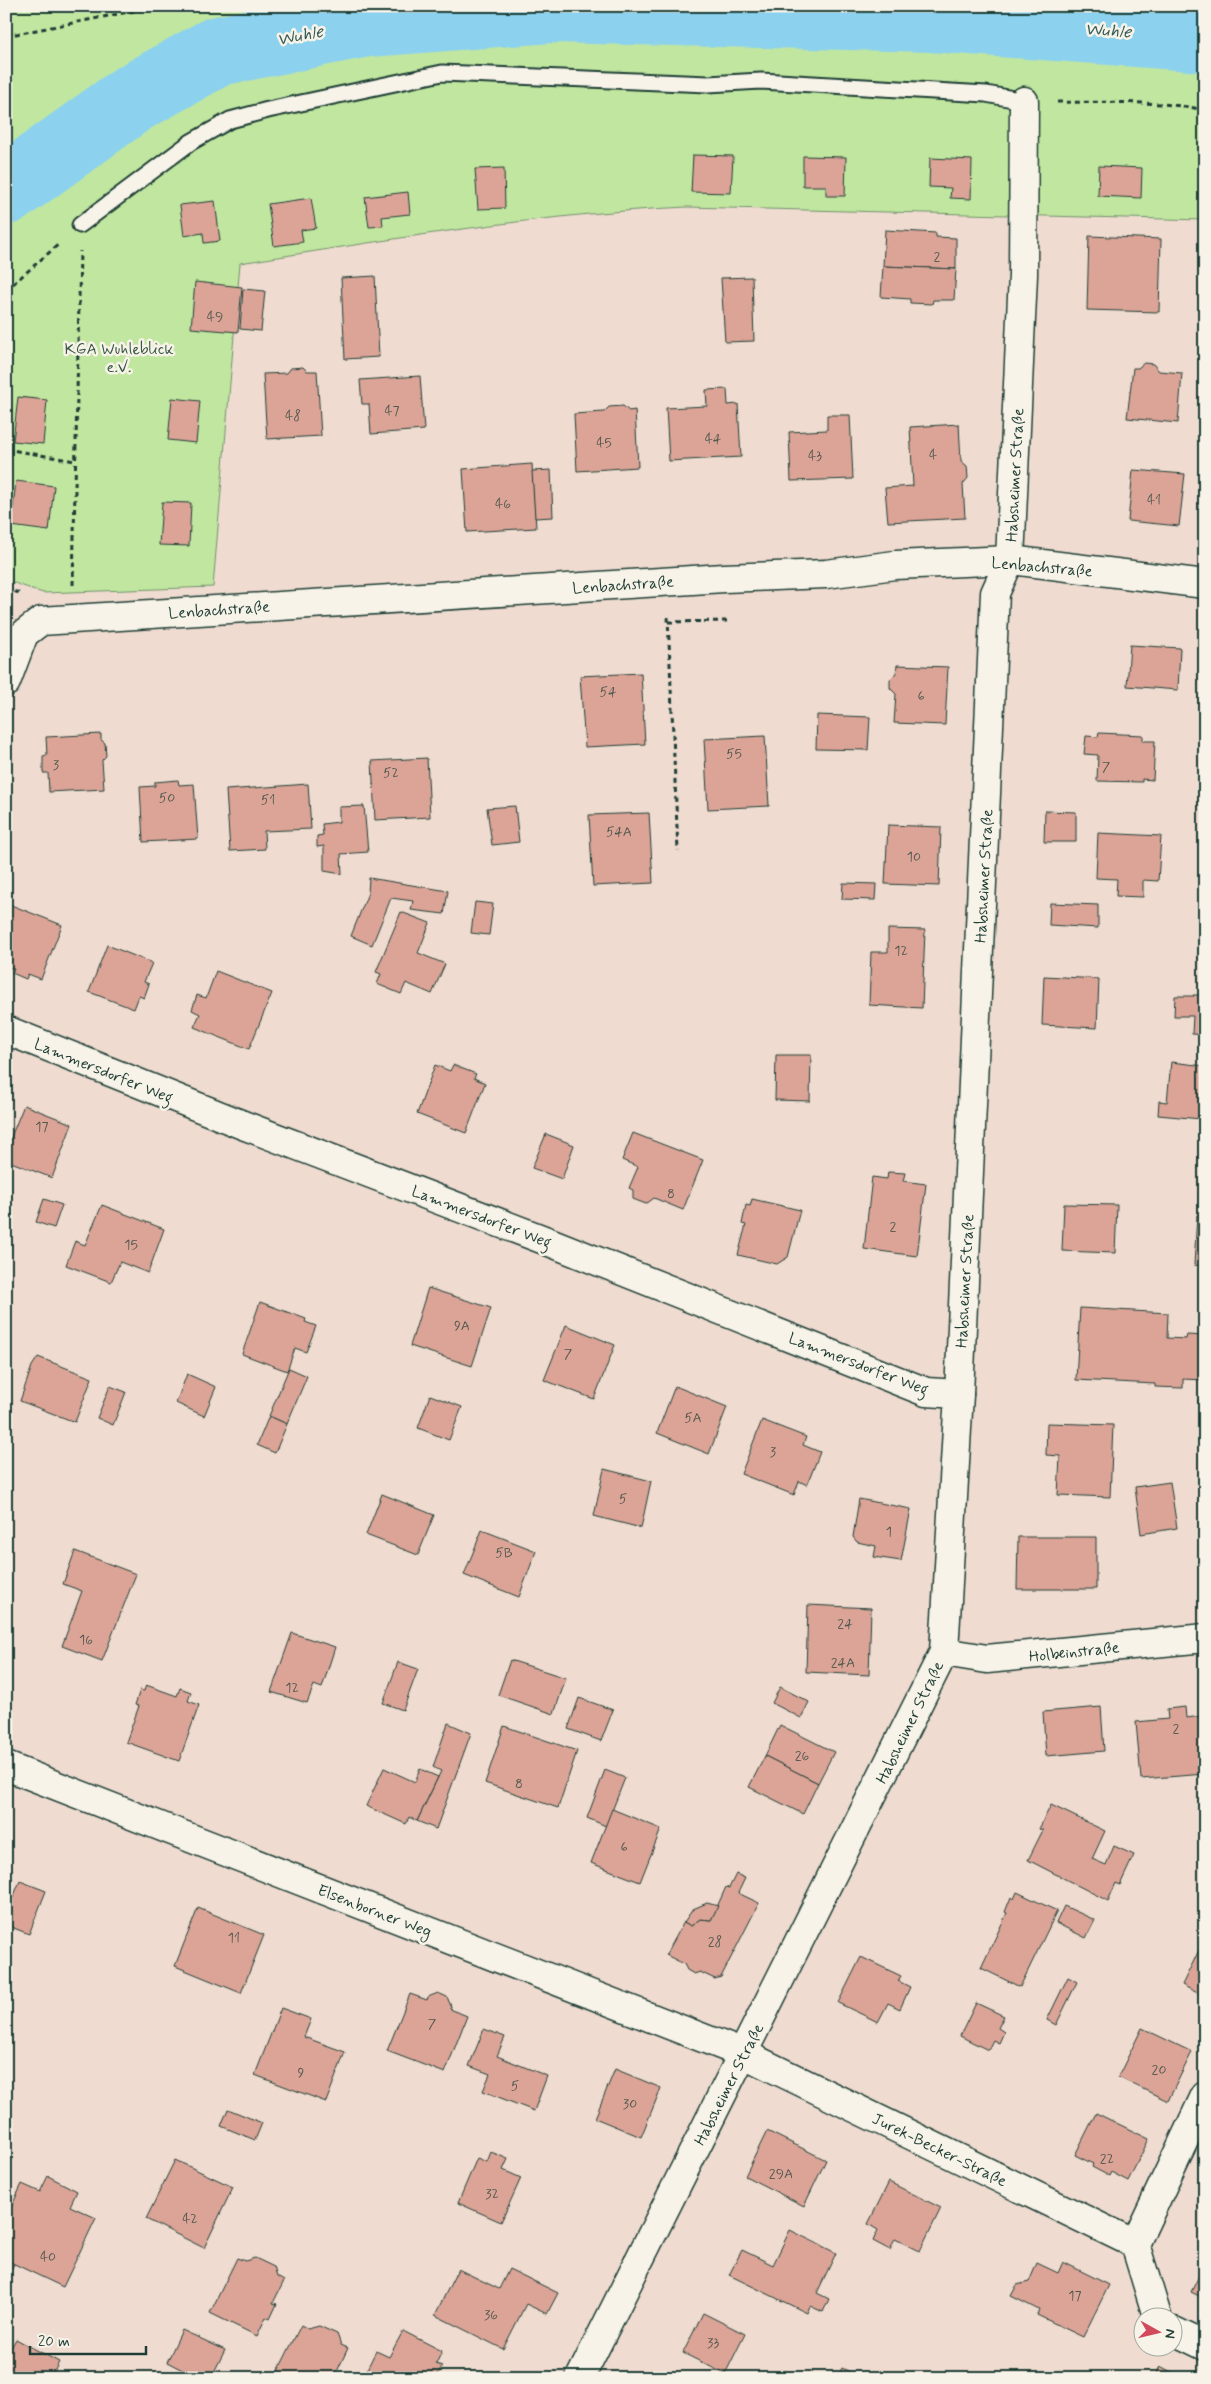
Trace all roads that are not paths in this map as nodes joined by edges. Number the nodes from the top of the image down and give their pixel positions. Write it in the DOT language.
graph roads {
  1 [pos="1024,101"];
  2 [pos="80,225"];
  3 [pos="1010,560"];
  4 [pos="1205,584"];
  5 [pos="6,682"];
  6 [pos="6,1030"];
  7 [pos="959,1394"];
  8 [pos="1205,1638"];
  9 [pos="944,1652"];
  10 [pos="6,1766"];
  11 [pos="744,2054"];
  12 [pos="1205,2096"];
  13 [pos="1135,2244"];
  14 [pos="1154,2306"];
  15 [pos="1184,2336"];
  16 [pos="1205,2346"];
  17 [pos="580,2378"];
  1 -- 2 [label="lane"];
  1 -- 3 [label="street, Habsheimer Straße"];
  3 -- 4 [label="street, Lenbachstraße"];
  3 -- 5 [label="street, Lenbachstraße"];
  3 -- 7 [label="street, Habsheimer Straße"];
  6 -- 7 [label="street, Lammersdorfer Weg"];
  7 -- 9 [label="street, Habsheimer Straße"];
  8 -- 9 [label="street, Holbeinstraße"];
  9 -- 11 [label="street, Habsheimer Straße"];
  10 -- 11 [label="street, Elsenborner Weg"];
  11 -- 13 [label="street, Jurek-Becker-Straße"];
  11 -- 17 [label="street, Habsheimer Straße"];
  12 -- 13 [label="street"];
  13 -- 14 [label="street"];
  15 -- 16 [label="street"];
}
